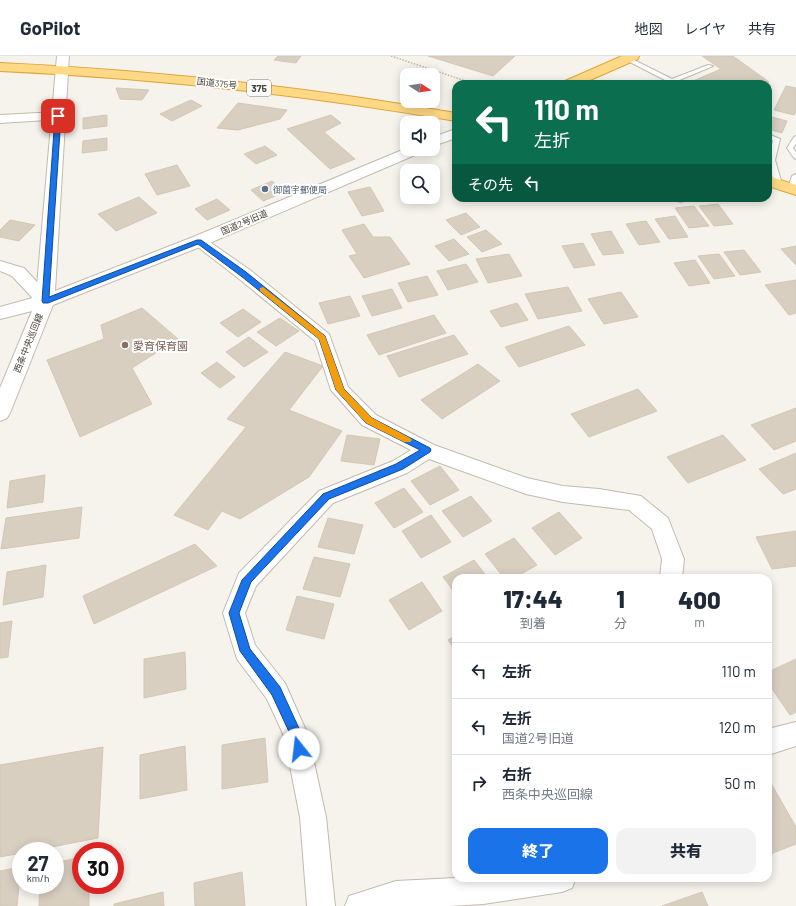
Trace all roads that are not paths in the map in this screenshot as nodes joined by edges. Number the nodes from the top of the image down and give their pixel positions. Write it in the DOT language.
graph roads {
  1 [pos="0,56"];
  2 [pos="631,57"];
  3 [pos="62,61"];
  4 [pos="710,66"];
  5 [pos="0,67"];
  6 [pos="579,80"];
  7 [pos="670,80"];
  8 [pos="675,80"];
  9 [pos="400,96"];
  10 [pos="440,103"];
  11 [pos="452,105"];
  12 [pos="58,116"];
  13 [pos="452,117"];
  14 [pos="0,119"];
  15 [pos="452,135"];
  16 [pos="772,138"];
  17 [pos="796,138"];
  18 [pos="440,139"];
  19 [pos="400,156"];
  20 [pos="796,157"];
  21 [pos="772,160"];
  22 [pos="772,160"];
  23 [pos="785,188"];
  24 [pos="199,241"];
  25 [pos="0,266"];
  26 [pos="45,301"];
  27 [pos="0,313"];
  28 [pos="0,413"];
  29 [pos="427,450"];
  30 [pos="671,574"];
  31 [pos="796,734"];
  32 [pos="772,741"];
  33 [pos="536,882"];
  34 [pos="321,906"];
  35 [pos="359,906"];
  1 -- 3 [label="highway, 国道375号 / 375"];
  2 -- 6 [label="highway"];
  2 -- 7 [label="lane"];
  3 -- 5 [label="highway, 国道375号 / 375"];
  3 -- 9 [label="highway, 国道375号 / 375"];
  3 -- 12 [label="street, 西条中央巡回線"];
  3 -- 13 [label="highway, 国道375号 / 375"];
  4 -- 8 [label="lane"];
  10 -- 11 [label="highway"];
  12 -- 14 [label="street"];
  12 -- 26 [label="street, 西条中央巡回線"];
  15 -- 18 [label="street"];
  16 -- 22 [label="lane"];
  17 -- 20 [label="lane"];
  19 -- 24 [label="street, 国道2号旧道"];
  21 -- 23 [label="lane"];
  24 -- 26 [label="street, 国道2号旧道"];
  24 -- 29 [label="street"];
  25 -- 26 [label="street"];
  26 -- 27 [label="street, 国道2号旧道"];
  26 -- 28 [label="street, 西条中央巡回線"];
  29 -- 30 [label="street"];
  29 -- 34 [label="street"];
  31 -- 32 [label="street"];
  33 -- 35 [label="street"];
}
